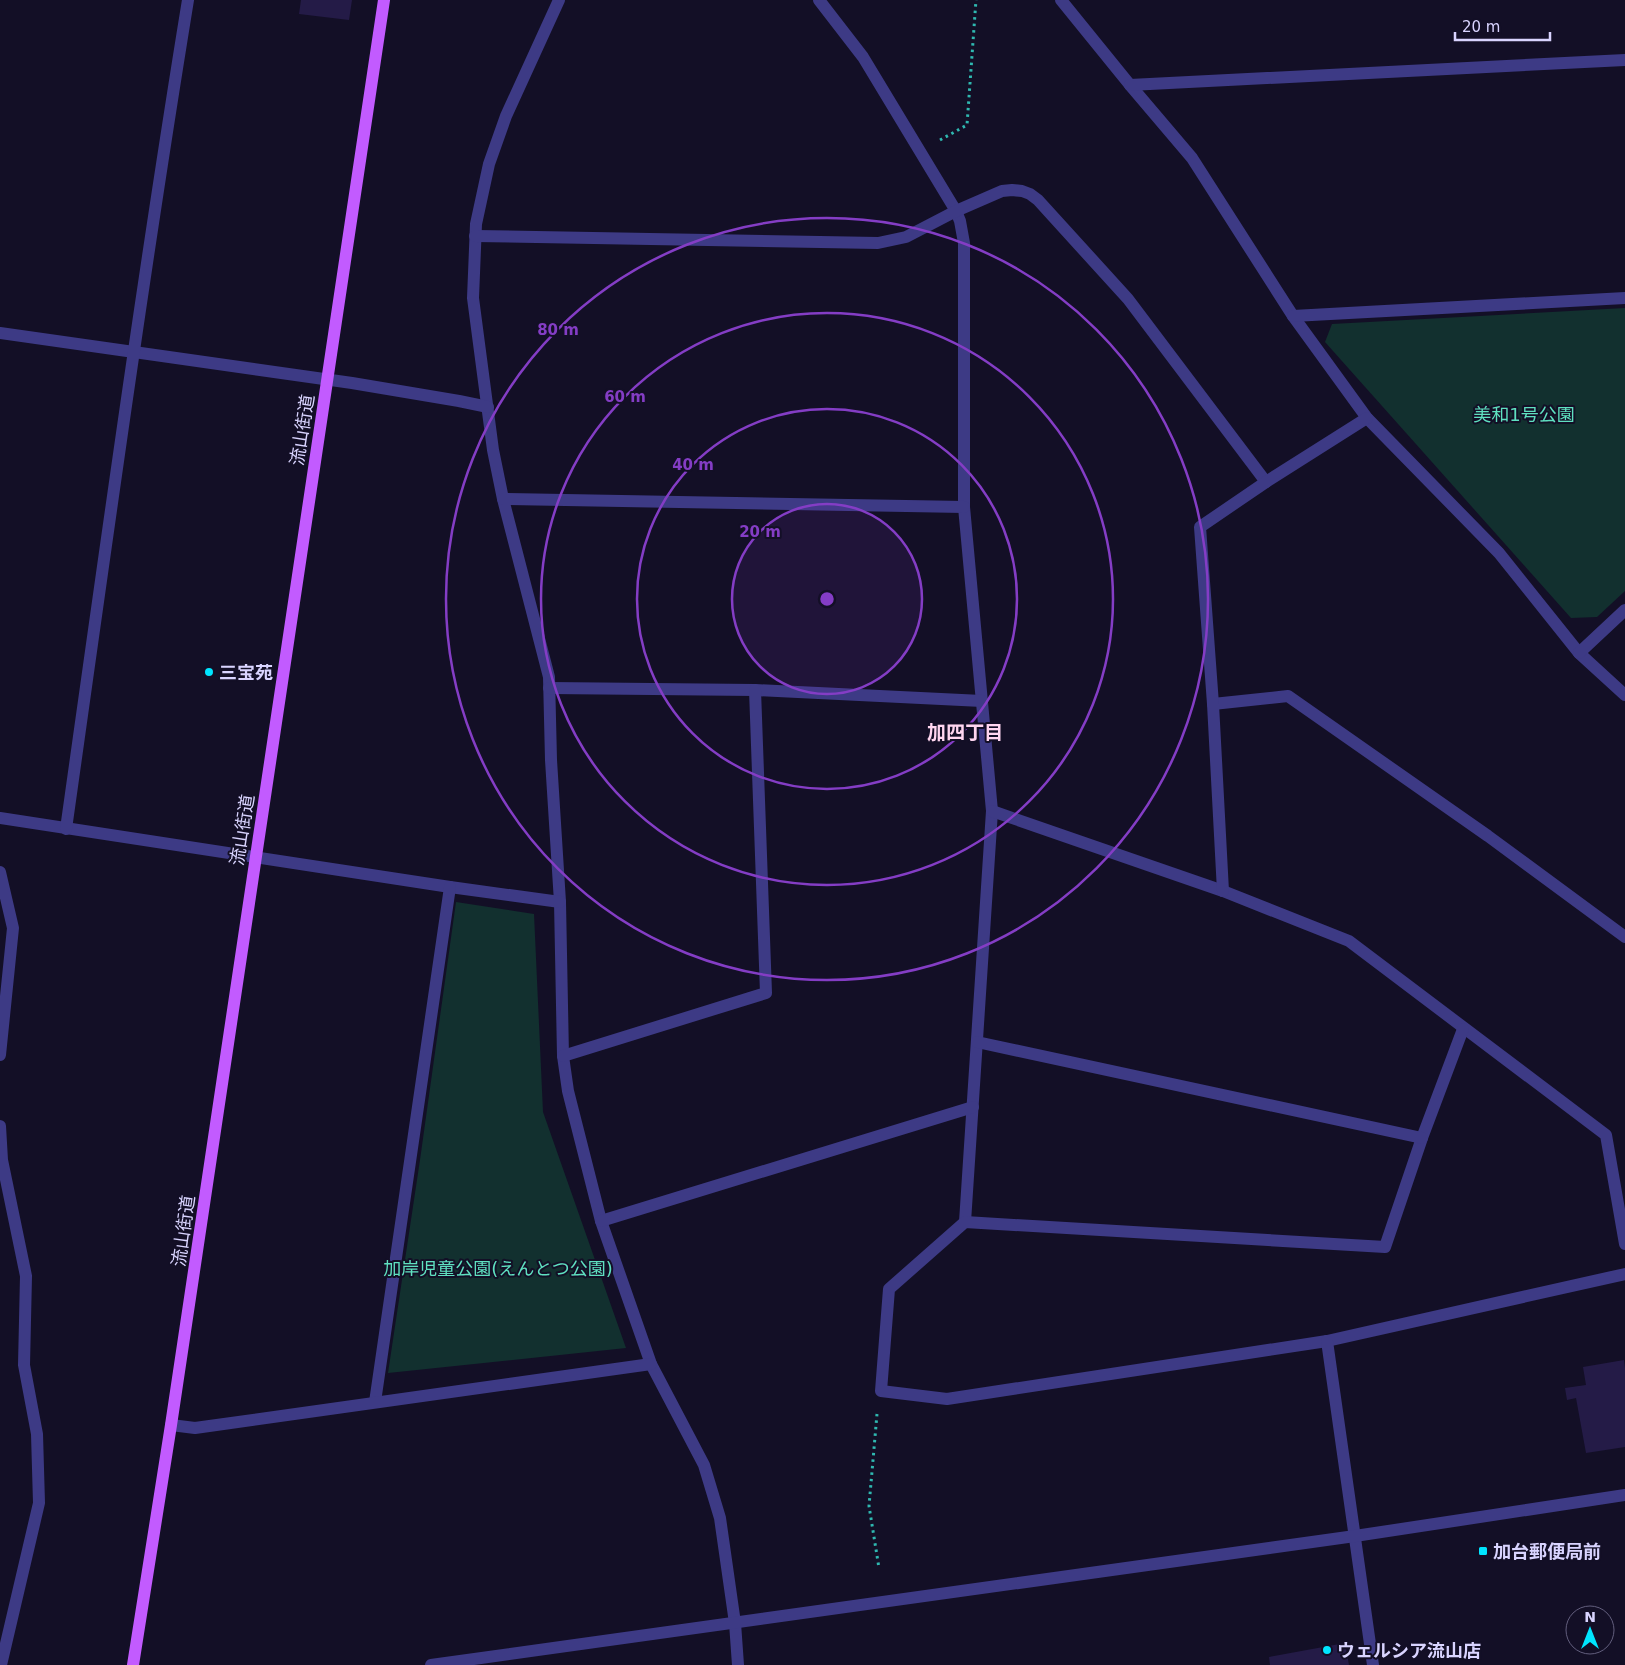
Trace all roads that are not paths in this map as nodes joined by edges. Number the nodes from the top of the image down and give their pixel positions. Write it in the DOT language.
graph roads {
  1 [pos="188,0"];
  2 [pos="384,0"];
  3 [pos="559,0"];
  4 [pos="820,0"];
  5 [pos="1061,0"];
  6 [pos="1625,60"];
  7 [pos="1130,85"];
  8 [pos="956,212"];
  9 [pos="475,236"];
  10 [pos="1625,298"];
  11 [pos="1293,316"];
  12 [pos="0,333"];
  13 [pos="134,352"];
  14 [pos="328,380"];
  15 [pos="488,408"];
  16 [pos="1367,418"];
  17 [pos="1266,482"];
  18 [pos="503,499"];
  19 [pos="964,507"];
  20 [pos="1625,610"];
  21 [pos="1579,653"];
  22 [pos="549,688"];
  23 [pos="756,690"];
  24 [pos="1625,695"];
  25 [pos="982,701"];
  26 [pos="1213,704"];
  27 [pos="992,810"];
  28 [pos="0,818"];
  29 [pos="66,829"];
  30 [pos="256,857"];
  31 [pos="0,872"];
  32 [pos="450,887"];
  33 [pos="1223,891"];
  34 [pos="560,902"];
  35 [pos="1625,937"];
  36 [pos="1463,1029"];
  37 [pos="977,1042"];
  38 [pos="0,1055"];
  39 [pos="563,1056"];
  40 [pos="973,1107"];
  41 [pos="0,1126"];
  42 [pos="1422,1138"];
  43 [pos="601,1220"];
  44 [pos="965,1222"];
  45 [pos="1625,1244"];
  46 [pos="1625,1274"];
  47 [pos="1327,1342"];
  48 [pos="651,1364"];
  49 [pos="375,1402"];
  50 [pos="172,1425"];
  51 [pos="1625,1495"];
  52 [pos="1354,1536"];
  53 [pos="735,1622"];
  54 [pos="2,1665"];
  55 [pos="133,1665"];
  56 [pos="431,1665"];
  57 [pos="738,1665"];
  58 [pos="1374,1665"];
  1 -- 13 [label="street"];
  2 -- 14 [label="main road, 流山街道"];
  3 -- 9 [label="street"];
  4 -- 8 [label="street"];
  5 -- 7 [label="street"];
  6 -- 7 [label="street"];
  7 -- 11 [label="street"];
  8 -- 9 [label="street"];
  8 -- 17 [label="street"];
  8 -- 19 [label="street"];
  9 -- 15 [label="street"];
  10 -- 11 [label="street"];
  11 -- 16 [label="street"];
  12 -- 13 [label="street"];
  13 -- 14 [label="street"];
  13 -- 29 [label="street"];
  14 -- 15 [label="street"];
  14 -- 30 [label="main road, 流山街道"];
  15 -- 18 [label="street"];
  16 -- 17 [label="street"];
  16 -- 21 [label="street"];
  17 -- 26 [label="street"];
  18 -- 19 [label="street"];
  18 -- 22 [label="street"];
  19 -- 25 [label="street"];
  20 -- 21 [label="street"];
  21 -- 24 [label="street"];
  22 -- 23 [label="street"];
  22 -- 34 [label="street"];
  23 -- 25 [label="street"];
  23 -- 39 [label="street"];
  25 -- 27 [label="street"];
  26 -- 33 [label="street"];
  26 -- 35 [label="street"];
  27 -- 33 [label="street"];
  27 -- 37 [label="street"];
  28 -- 29 [label="street"];
  29 -- 30 [label="street"];
  30 -- 32 [label="street"];
  30 -- 50 [label="main road, 流山街道"];
  31 -- 38 [label="street"];
  32 -- 34 [label="street"];
  32 -- 49 [label="street"];
  33 -- 36 [label="street"];
  34 -- 39 [label="street"];
  36 -- 42 [label="street"];
  36 -- 45 [label="street"];
  37 -- 40 [label="street"];
  37 -- 42 [label="street"];
  39 -- 43 [label="street"];
  40 -- 43 [label="street"];
  40 -- 44 [label="street"];
  41 -- 54 [label="street"];
  42 -- 44 [label="street"];
  43 -- 48 [label="street"];
  44 -- 47 [label="street"];
  46 -- 47 [label="street"];
  47 -- 52 [label="street"];
  48 -- 49 [label="street"];
  48 -- 53 [label="street"];
  49 -- 50 [label="street"];
  50 -- 55 [label="main road, 流山街道"];
  51 -- 52 [label="street"];
  52 -- 53 [label="street"];
  52 -- 58 [label="street"];
  53 -- 56 [label="street"];
  53 -- 57 [label="street"];
}
